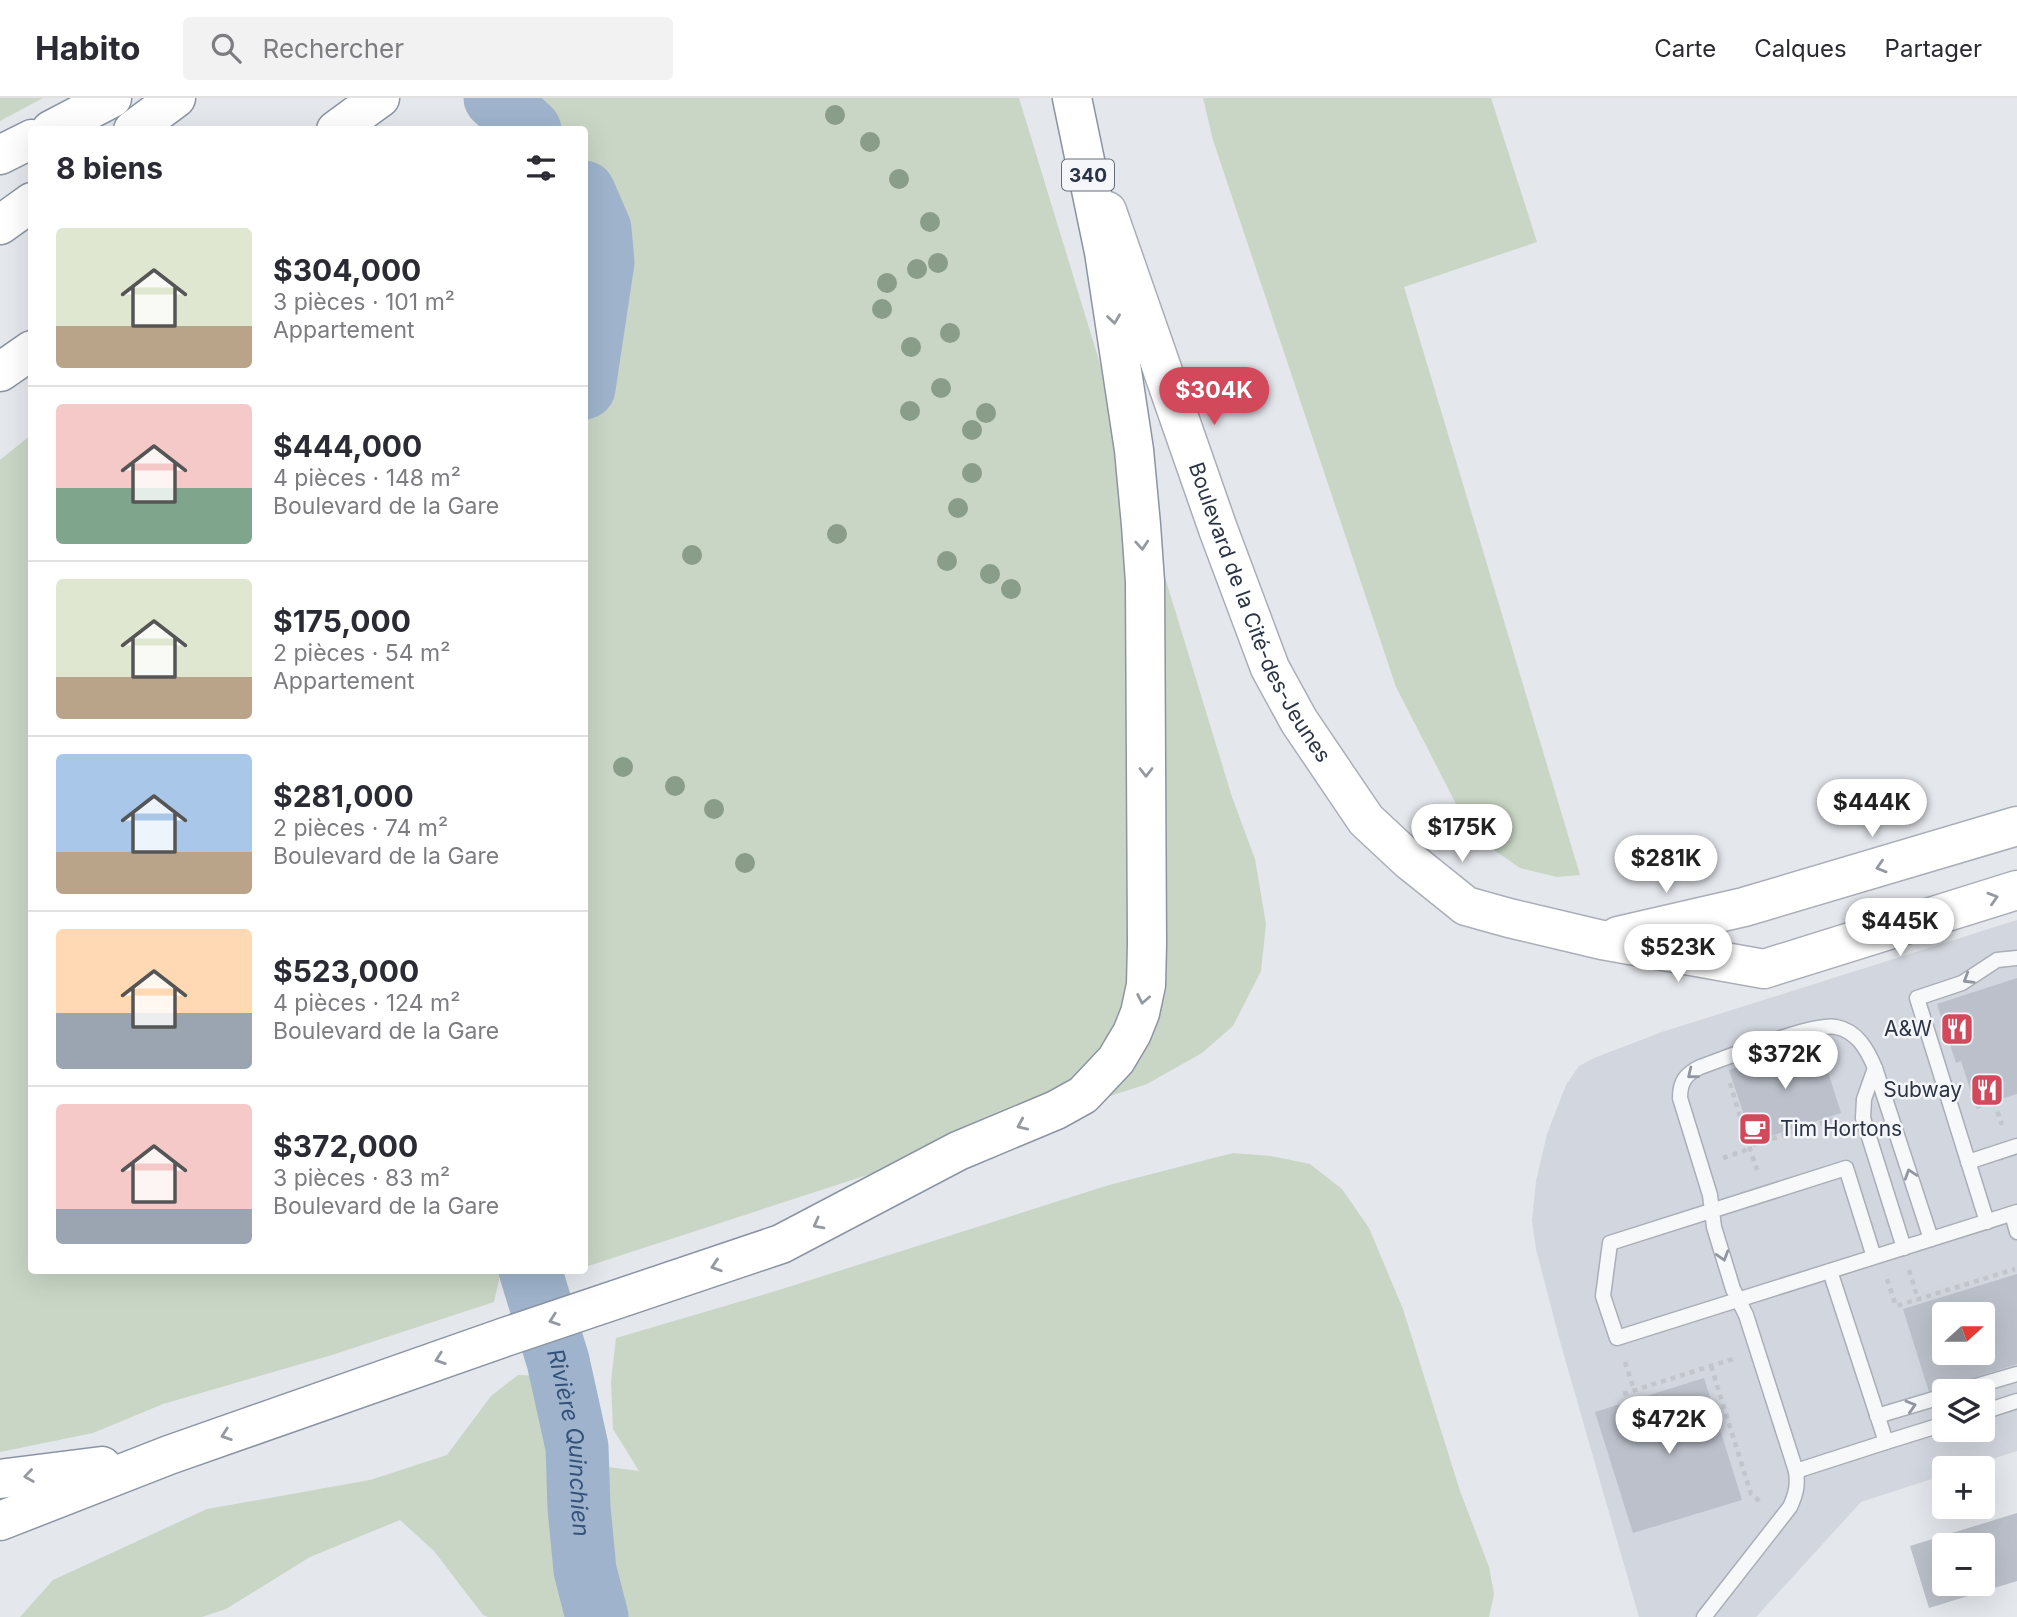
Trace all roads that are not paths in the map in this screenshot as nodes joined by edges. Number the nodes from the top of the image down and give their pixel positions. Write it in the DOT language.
graph roads {
  1 [pos="112,98"];
  2 [pos="176,98"];
  3 [pos="380,98"];
  4 [pos="1072,98"];
  5 [pos="59,126"];
  6 [pos="138,126"];
  7 [pos="342,126"];
  8 [pos="28,141"];
  9 [pos="0,155"];
  10 [pos="28,205"];
  11 [pos="0,225"];
  12 [pos="2017,826"];
  13 [pos="2017,890"];
  14 [pos="1602,940"];
  15 [pos="2017,958"];
  16 [pos="1875,1068"];
  17 [pos="2017,1146"];
  18 [pos="1968,1161"];
  19 [pos="1712,1211"];
  20 [pos="2014,1213"];
  21 [pos="1987,1222"];
  22 [pos="2017,1231"];
  23 [pos="1931,1239"];
  24 [pos="1905,1248"];
  25 [pos="1874,1257"];
  26 [pos="1830,1271"];
  27 [pos="1738,1300"];
  28 [pos="2017,1374"];
  29 [pos="1995,1380"];
  30 [pos="1932,1399"];
  31 [pos="2017,1401"];
  32 [pos="1995,1408"];
  33 [pos="1877,1416"];
  34 [pos="1932,1428"];
  35 [pos="1886,1442"];
  36 [pos="169,1455"];
  37 [pos="1796,1471"];
  38 [pos="0,1479"];
  39 [pos="0,1521"];
  40 [pos="1704,1617"];
  1 -- 5 [label="main road"];
  2 -- 6 [label="main road"];
  3 -- 7 [label="main road"];
  4 -- 14 [label="main road, Boulevard de la Cité-des-Jeunes / 340"];
  4 -- 36 [label="main road, 340, one-way"];
  8 -- 9 [label="main road"];
  10 -- 11 [label="main road"];
  12 -- 14 [label="main road, one-way"];
  14 -- 13 [label="main road, Boulevard de la Cité-des-Jeunes, one-way"];
  15 -- 18 [label="lane, one-way"];
  16 -- 19 [label="lane, one-way"];
  23 -- 16 [label="lane, one-way"];
  16 -- 24 [label="lane"];
  17 -- 18 [label="lane"];
  18 -- 21 [label="lane"];
  19 -- 25 [label="lane"];
  19 -- 27 [label="lane, one-way"];
  19 -- 27 [label="lane"];
  20 -- 21 [label="lane"];
  20 -- 22 [label="lane"];
  21 -- 23 [label="lane"];
  23 -- 24 [label="lane"];
  24 -- 25 [label="lane"];
  25 -- 26 [label="lane"];
  26 -- 27 [label="lane"];
  26 -- 33 [label="lane"];
  27 -- 37 [label="lane"];
  28 -- 29 [label="lane"];
  33 -- 30 [label="lane, one-way"];
  31 -- 32 [label="lane"];
  33 -- 35 [label="lane"];
  34 -- 35 [label="lane"];
  35 -- 37 [label="lane"];
  36 -- 38 [label="main road, one-way"];
  36 -- 39 [label="main road"];
  37 -- 40 [label="lane"];
}
